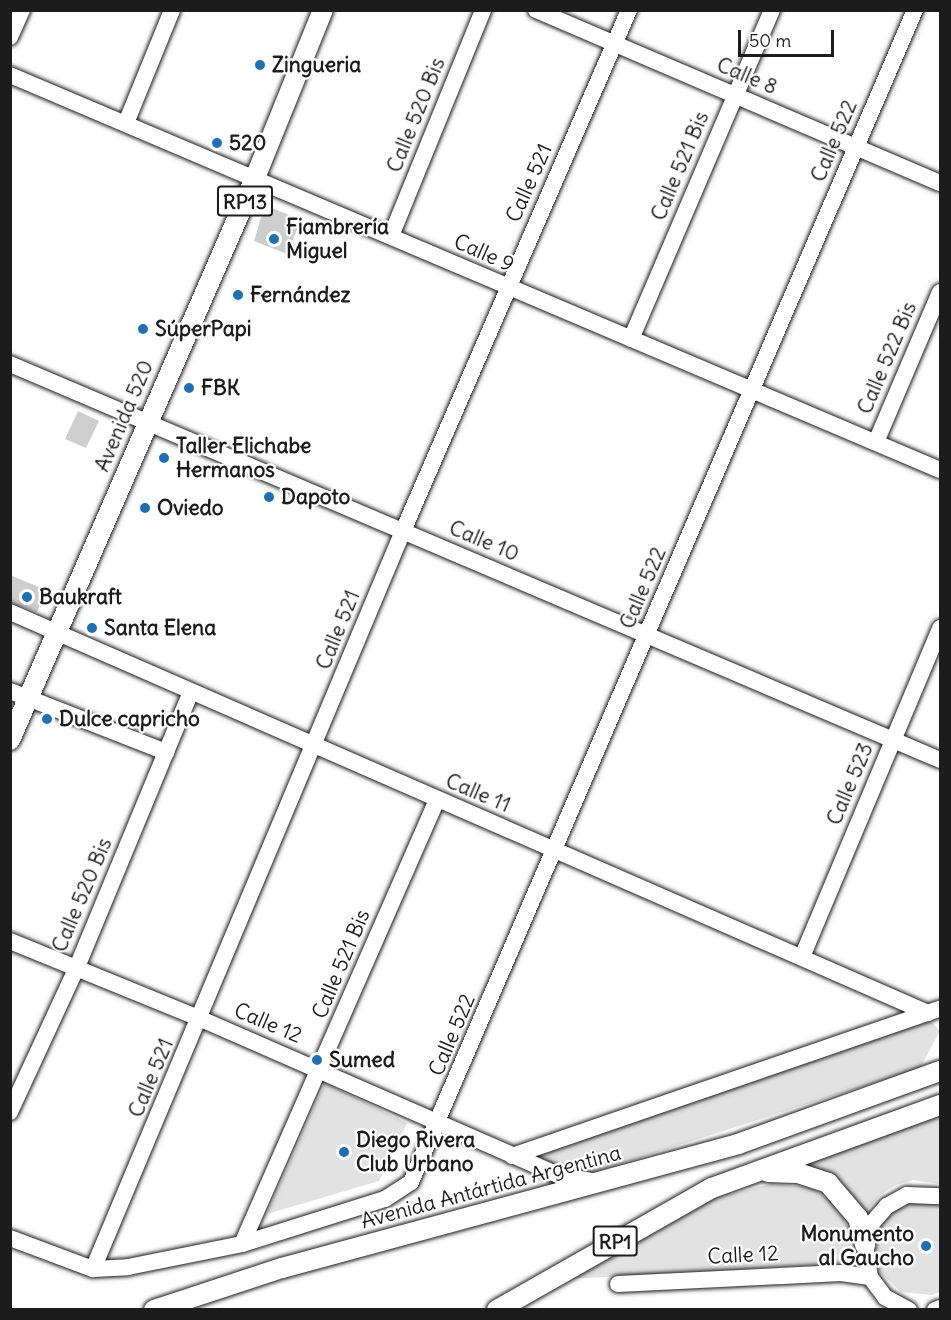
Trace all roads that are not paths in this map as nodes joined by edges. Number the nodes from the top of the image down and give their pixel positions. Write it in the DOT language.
graph roads {
  1 [pos="22,10"];
  2 [pos="172,10"];
  3 [pos="323,10"];
  4 [pos="483,10"];
  5 [pos="536,10"];
  6 [pos="629,10"];
  7 [pos="772,10"];
  8 [pos="915,10"];
  9 [pos="10,37"];
  10 [pos="615,44"];
  11 [pos="10,75"];
  12 [pos="735,95"];
  13 [pos="126,123"];
  14 [pos="856,147"];
  15 [pos="255,178"];
  16 [pos="940,183"];
  17 [pos="391,236"];
  18 [pos="507,288"];
  19 [pos="940,292"];
  20 [pos="631,339"];
  21 [pos="10,364"];
  22 [pos="752,391"];
  23 [pos="148,422"];
  24 [pos="876,442"];
  25 [pos="940,470"];
  26 [pos="403,531"];
  27 [pos="10,612"];
  28 [pos="940,628"];
  29 [pos="57,632"];
  30 [pos="647,636"];
  31 [pos="191,692"];
  32 [pos="19,695"];
  33 [pos="10,740"];
  34 [pos="893,740"];
  35 [pos="316,746"];
  36 [pos="166,752"];
  37 [pos="940,760"];
  38 [pos="437,800"];
  39 [pos="555,850"];
  40 [pos="10,941"];
  41 [pos="802,957"];
  42 [pos="77,967"];
  43 [pos="934,1011"];
  44 [pos="201,1019"];
  45 [pos="940,1053"];
  46 [pos="320,1070"];
  47 [pos="935,1073"];
  48 [pos="940,1105"];
  49 [pos="10,1112"];
  50 [pos="438,1124"];
  51 [pos="512,1156"];
  52 [pos="736,1178"];
  53 [pos="411,1182"];
  54 [pos="608,1182"];
  55 [pos="940,1196"];
  56 [pos="10,1238"];
  57 [pos="242,1244"];
  58 [pos="865,1245"];
  59 [pos="93,1269"];
  60 [pos="870,1277"];
  61 [pos="618,1284"];
  62 [pos="888,1304"];
  63 [pos="940,1308"];
  64 [pos="154,1310"];
  65 [pos="496,1310"];
  66 [pos="909,1310"];
  67 [pos="935,1310"];
  1 -- 9 [label="street"];
  2 -- 13 [label="street"];
  3 -- 15 [label="main road, Avenida 520 / RP13"];
  4 -- 17 [label="street, Calle 520 Bis"];
  5 -- 10 [label="street, Calle 8"];
  6 -- 10 [label="street, Calle 521"];
  7 -- 12 [label="street, Calle 521 Bis"];
  8 -- 14 [label="street, Calle 522"];
  10 -- 12 [label="street, Calle 8"];
  10 -- 18 [label="street, Calle 521"];
  11 -- 13 [label="street, Calle 9"];
  12 -- 14 [label="street, Calle 8"];
  12 -- 20 [label="street, Calle 521 Bis"];
  13 -- 15 [label="street, Calle 9"];
  14 -- 16 [label="street, Calle 8"];
  14 -- 22 [label="street, Calle 522"];
  15 -- 17 [label="street, Calle 9"];
  15 -- 23 [label="main road, Avenida 520 / RP13"];
  17 -- 18 [label="street, Calle 9"];
  18 -- 20 [label="street, Calle 9"];
  18 -- 26 [label="street, Calle 521"];
  19 -- 24 [label="street, Calle 522 Bis"];
  20 -- 22 [label="street, Calle 9"];
  21 -- 23 [label="street, Calle 10"];
  22 -- 24 [label="street, Calle 9"];
  22 -- 30 [label="street, Calle 522"];
  23 -- 26 [label="street, Calle 10"];
  23 -- 29 [label="main road, Avenida 520 / RP13"];
  24 -- 25 [label="street, Calle 9"];
  26 -- 30 [label="street, Calle 10"];
  26 -- 35 [label="street, Calle 521"];
  27 -- 29 [label="street, Calle 11"];
  28 -- 34 [label="street, Calle 523"];
  29 -- 31 [label="street, Calle 11"];
  29 -- 32 [label="main road, Avenida 520 / RP13"];
  30 -- 34 [label="street, Calle 10"];
  30 -- 39 [label="street, Calle 522"];
  31 -- 35 [label="street, Calle 11"];
  31 -- 36 [label="street, Calle 520 Bis"];
  32 -- 33 [label="main road, Avenida 520 / RP13"];
  32 -- 36 [label="street"];
  34 -- 37 [label="street, Calle 10"];
  34 -- 41 [label="street, Calle 523"];
  35 -- 38 [label="street, Calle 11"];
  35 -- 44 [label="street, Calle 521"];
  36 -- 42 [label="street, Calle 520 Bis"];
  38 -- 39 [label="street, Calle 11"];
  38 -- 46 [label="street, Calle 521 Bis"];
  39 -- 41 [label="street, Calle 11"];
  39 -- 50 [label="street, Calle 522"];
  40 -- 42 [label="street, Calle 12"];
  41 -- 43 [label="street, Calle 11"];
  42 -- 44 [label="street, Calle 12"];
  42 -- 49 [label="street, Calle 520 Bis"];
  43 -- 51 [label="street, Avenida Antártida Argentina"];
  44 -- 46 [label="street, Calle 12"];
  44 -- 59 [label="street, Calle 521"];
  45 -- 47 [label="main road"];
  46 -- 50 [label="street, Calle 12"];
  46 -- 57 [label="street, Calle 521 Bis"];
  47 -- 54 [label="main road, Avenida Antártida Argentina"];
  48 -- 52 [label="main road"];
  50 -- 51 [label="street, Calle 12"];
  50 -- 53 [label="street, Calle 522"];
  51 -- 54 [label="street, Calle 12"];
  52 -- 58 [label="main road"];
  52 -- 65 [label="main road, RP1"];
  53 -- 57 [label="street, Avenida Antártida Argentina"];
  54 -- 64 [label="main road, Avenida Antártida Argentina"];
  55 -- 58 [label="street"];
  56 -- 59 [label="street"];
  57 -- 59 [label="street, Avenida Antártida Argentina"];
  58 -- 60 [label="street"];
  60 -- 61 [label="street, Calle 12"];
  60 -- 62 [label="street"];
  62 -- 66 [label="street"];
  63 -- 67 [label="street"];
}
